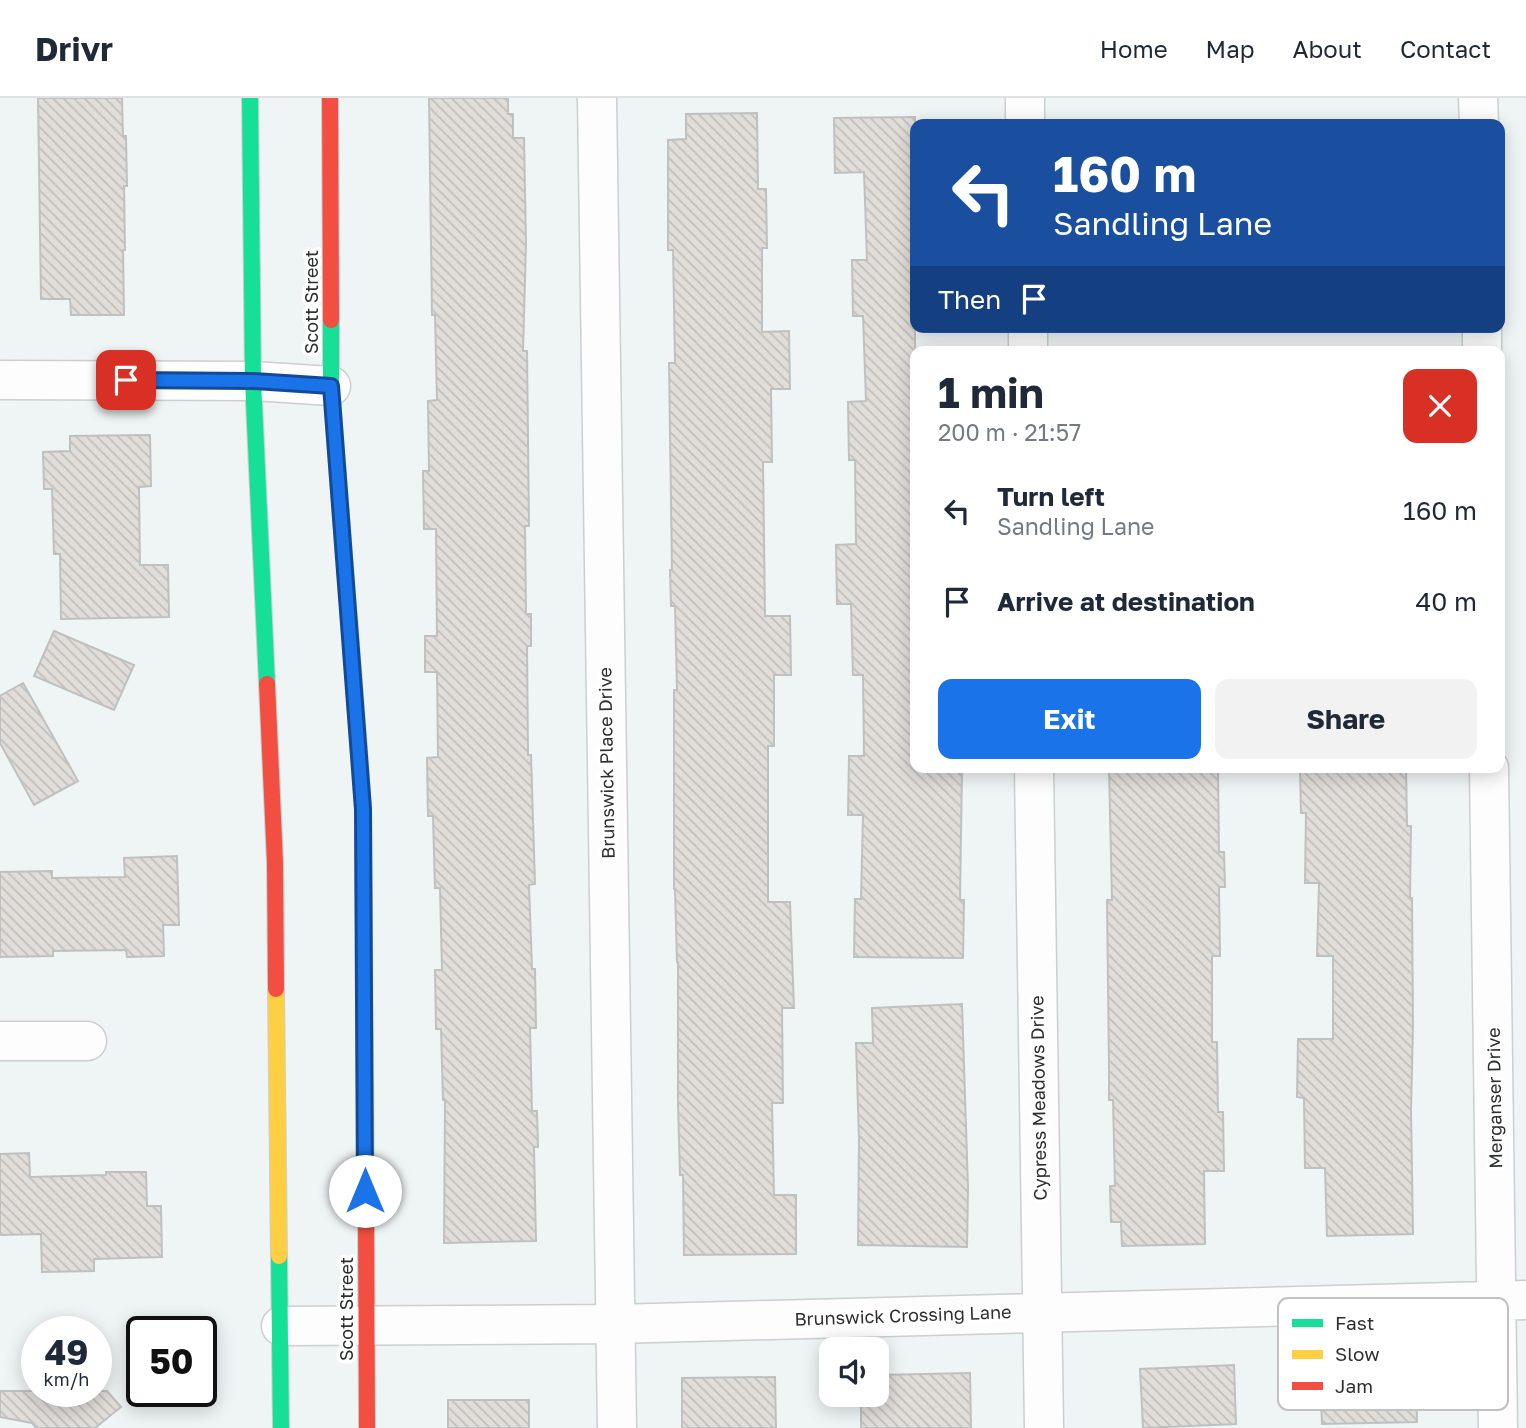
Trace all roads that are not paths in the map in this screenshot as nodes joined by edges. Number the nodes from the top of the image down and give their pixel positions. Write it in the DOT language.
graph roads {
  1 [pos="250,98"];
  2 [pos="330,98"];
  3 [pos="597,98"];
  4 [pos="1025,98"];
  5 [pos="1478,98"];
  6 [pos="1025,119"];
  7 [pos="1479,119"];
  8 [pos="0,380"];
  9 [pos="253,381"];
  10 [pos="331,386"];
  11 [pos="1034,773"];
  12 [pos="1489,773"];
  13 [pos="0,1041"];
  14 [pos="87,1041"];
  15 [pos="1512,1300"];
  16 [pos="1278,1306"];
  17 [pos="1042,1312"];
  18 [pos="616,1324"];
  19 [pos="281,1326"];
  20 [pos="366,1327"];
  21 [pos="1508,1337"];
  22 [pos="1500,1410"];
  23 [pos="281,1428"];
  24 [pos="367,1428"];
  25 [pos="617,1428"];
  26 [pos="1044,1428"];
  27 [pos="1498,1428"];
  1 -- 9 [label="main road"];
  2 -- 10 [label="main road, Scott Street"];
  3 -- 18 [label="street, Brunswick Place Drive"];
  4 -- 6 [label="street"];
  5 -- 7 [label="street"];
  8 -- 9 [label="street"];
  9 -- 10 [label="street"];
  9 -- 19 [label="main road"];
  10 -- 20 [label="main road, Scott Street"];
  11 -- 17 [label="street, Cypress Meadows Drive"];
  12 -- 15 [label="street, Merganser Drive"];
  13 -- 14 [label="street"];
  15 -- 21 [label="street, Merganser Drive"];
  16 -- 17 [label="street, Brunswick Crossing Lane"];
  17 -- 18 [label="street, Brunswick Crossing Lane"];
  17 -- 26 [label="street, Cypress Meadows Drive"];
  18 -- 20 [label="street, Brunswick Crossing Lane"];
  18 -- 25 [label="street, Brunswick Place Drive"];
  19 -- 20 [label="street, Brunswick Crossing Lane"];
  19 -- 23 [label="main road"];
  20 -- 24 [label="main road, Scott Street"];
  22 -- 27 [label="street, Merganser Drive"];
}
